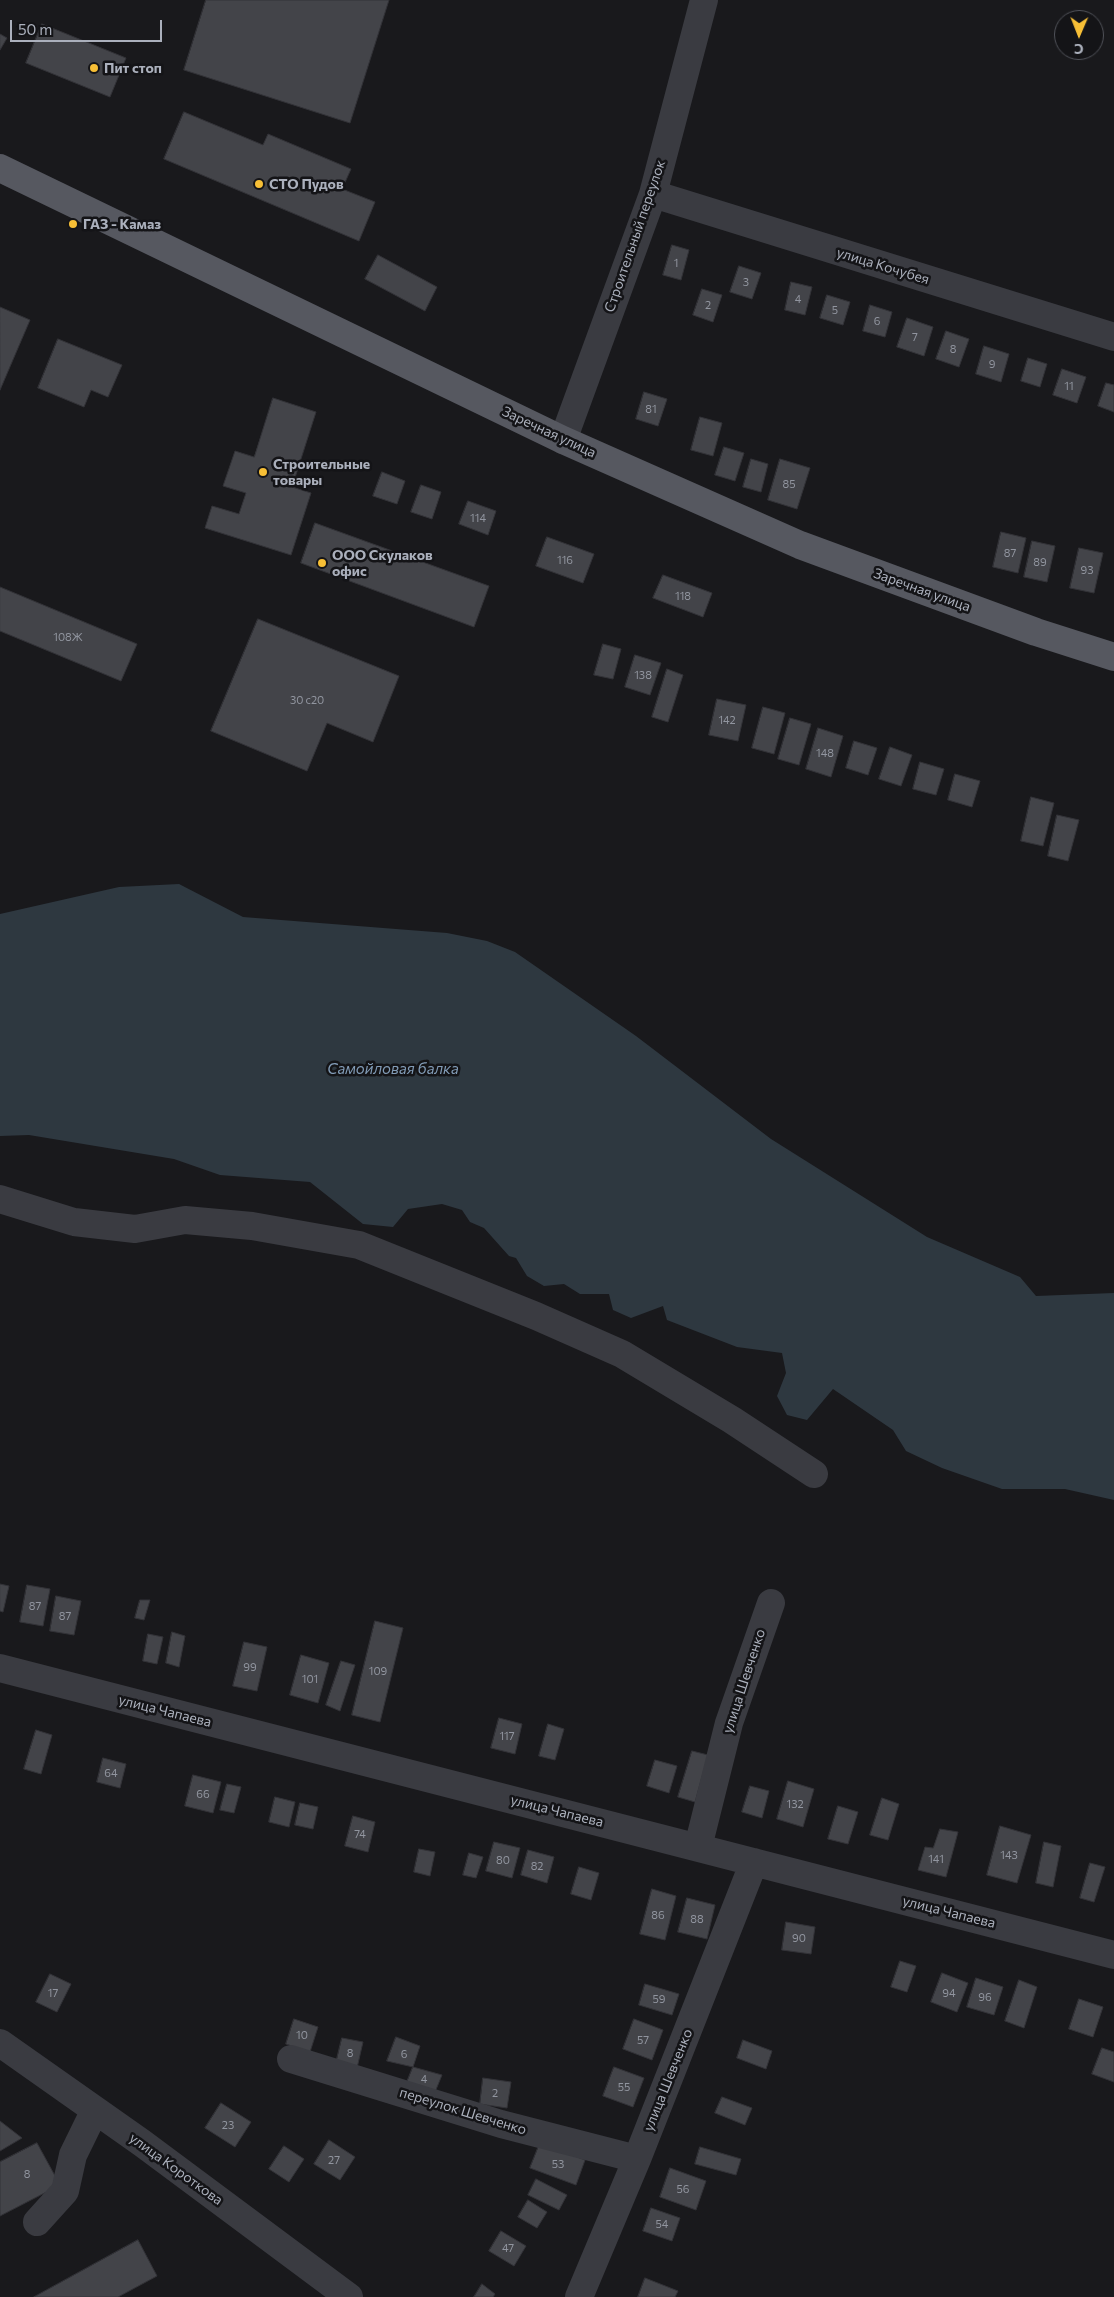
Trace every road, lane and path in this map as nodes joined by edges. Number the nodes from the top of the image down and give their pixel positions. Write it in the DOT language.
graph roads {
  1 [pos="704,0"];
  2 [pos="0,168"];
  3 [pos="653,194"];
  4 [pos="1114,337"];
  5 [pos="563,440"];
  6 [pos="1114,657"];
  7 [pos="0,1199"];
  8 [pos="814,1474"];
  9 [pos="771,1603"];
  10 [pos="0,1668"];
  11 [pos="698,1848"];
  12 [pos="754,1862"];
  13 [pos="1114,1955"];
  14 [pos="0,2043"];
  15 [pos="291,2058"];
  16 [pos="95,2110"];
  17 [pos="637,2159"];
  18 [pos="37,2222"];
  19 [pos="349,2297"];
  20 [pos="579,2297"];
  1 -- 3 [label="street, Строительный переулок"];
  2 -- 5 [label="main road, Заречная улица"];
  3 -- 4 [label="street, улица Кочубея"];
  3 -- 5 [label="street, Строительный переулок"];
  5 -- 6 [label="main road, Заречная улица"];
  7 -- 8 [label="street"];
  9 -- 11 [label="street, улица Шевченко"];
  10 -- 11 [label="street, улица Чапаева"];
  11 -- 12 [label="street, улица Чапаева"];
  12 -- 13 [label="street, улица Чапаева"];
  12 -- 17 [label="street, улица Шевченко"];
  14 -- 16 [label="street, улица Короткова"];
  15 -- 17 [label="street, переулок Шевченко"];
  16 -- 18 [label="street"];
  16 -- 19 [label="street, улица Короткова"];
  17 -- 20 [label="street, улица Шевченко"];
}
